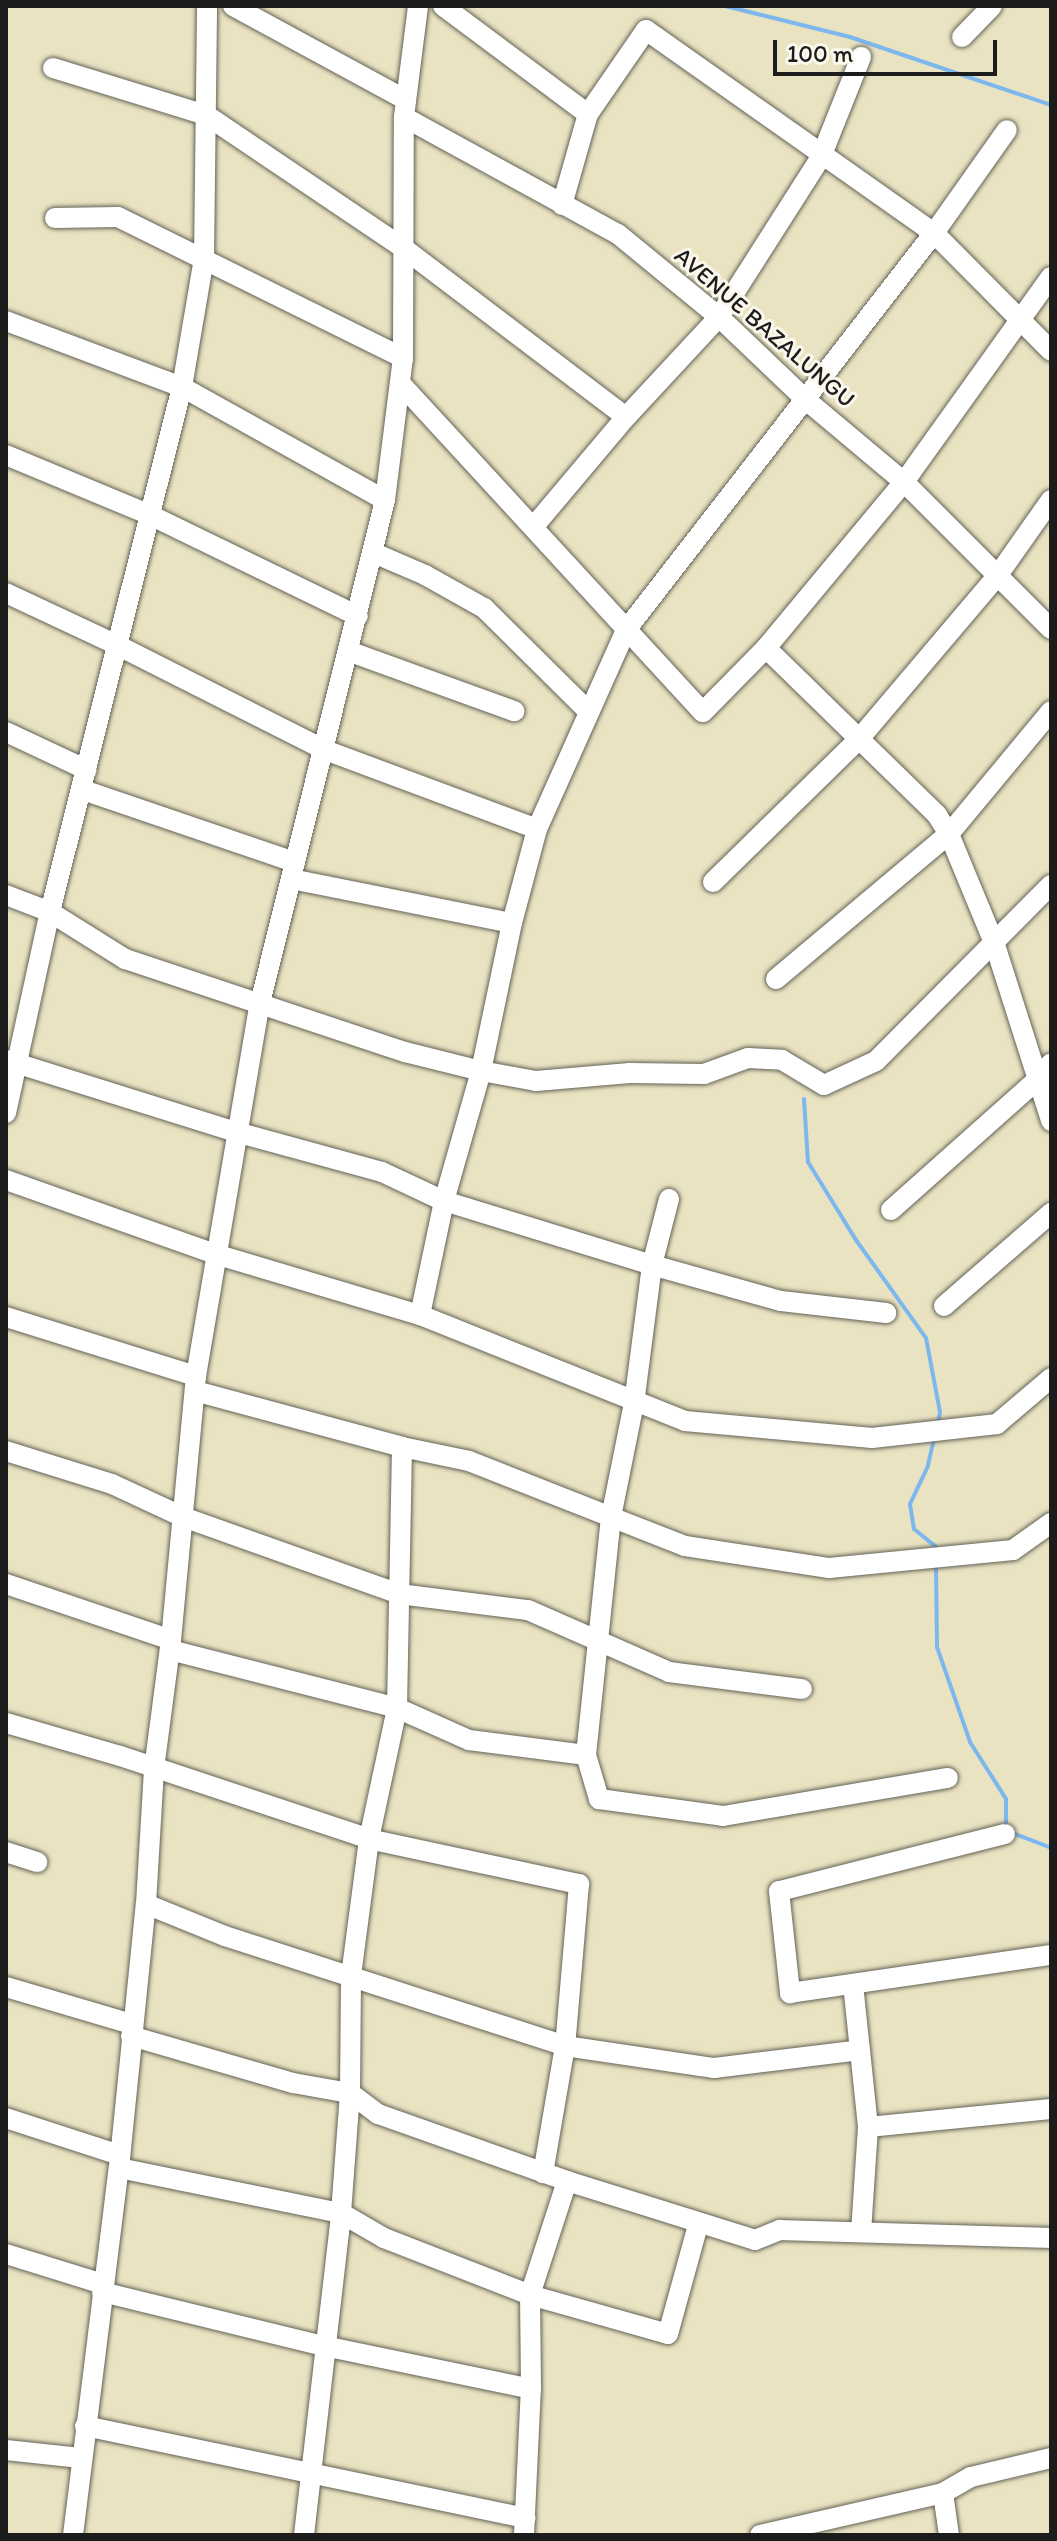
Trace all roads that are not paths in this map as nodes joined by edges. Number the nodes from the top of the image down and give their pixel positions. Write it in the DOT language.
graph roads {
  1 [pos="207,6"];
  2 [pos="233,6"];
  3 [pos="418,6"];
  4 [pos="443,6"];
  5 [pos="992,6"];
  6 [pos="962,37"];
  7 [pos="861,57"];
  8 [pos="53,68"];
  9 [pos="405,108"];
  10 [pos="588,114"];
  11 [pos="206,115"];
  12 [pos="1007,130"];
  13 [pos="821,157"];
  14 [pos="562,205"];
  15 [pos="55,218"];
  16 [pos="934,233"];
  17 [pos="402,247"];
  18 [pos="204,258"];
  19 [pos="1051,277"];
  20 [pos="719,317"];
  21 [pos="6,321"];
  22 [pos="1020,322"];
  23 [pos="1051,351"];
  24 [pos="403,358"];
  25 [pos="400,383"];
  26 [pos="182,387"];
  27 [pos="805,399"];
  28 [pos="626,417"];
  29 [pos="6,455"];
  30 [pos="904,482"];
  31 [pos="385,500"];
  32 [pos="1051,500"];
  33 [pos="150,515"];
  34 [pos="535,525"];
  35 [pos="374,553"];
  36 [pos="998,575"];
  37 [pos="6,593"];
  38 [pos="358,616"];
  39 [pos="1051,629"];
  40 [pos="626,630"];
  41 [pos="119,646"];
  42 [pos="766,648"];
  43 [pos="348,651"];
  44 [pos="587,710"];
  45 [pos="514,711"];
  46 [pos="1051,711"];
  47 [pos="6,732"];
  48 [pos="859,739"];
  49 [pos="325,750"];
  50 [pos="85,780"];
  51 [pos="537,829"];
  52 [pos="949,834"];
  53 [pos="293,870"];
  54 [pos="713,882"];
  55 [pos="1051,885"];
  56 [pos="6,895"];
  57 [pos="50,912"];
  58 [pos="512,923"];
  59 [pos="995,945"];
  60 [pos="776,979"];
  61 [pos="260,1003"];
  62 [pos="11,1062"];
  63 [pos="1051,1063"];
  64 [pos="481,1071"];
  65 [pos="1036,1081"];
  66 [pos="6,1113"];
  67 [pos="1051,1121"];
  68 [pos="236,1132"];
  69 [pos="6,1180"];
  70 [pos="669,1199"];
  71 [pos="444,1201"];
  72 [pos="891,1210"];
  73 [pos="1051,1213"];
  74 [pos="215,1254"];
  75 [pos="652,1265"];
  76 [pos="944,1306"];
  77 [pos="886,1313"];
  78 [pos="420,1315"];
  79 [pos="6,1317"];
  80 [pos="1051,1378"];
  81 [pos="196,1383"];
  82 [pos="634,1403"];
  83 [pos="402,1447"];
  84 [pos="6,1451"];
  85 [pos="183,1517"];
  86 [pos="611,1517"];
  87 [pos="1051,1523"];
  88 [pos="6,1584"];
  89 [pos="399,1594"];
  90 [pos="598,1643"];
  91 [pos="171,1645"];
  92 [pos="802,1689"];
  93 [pos="397,1708"];
  94 [pos="6,1723"];
  95 [pos="586,1755"];
  96 [pos="154,1769"];
  97 [pos="948,1778"];
  98 [pos="1005,1834"];
  99 [pos="369,1839"];
  100 [pos="6,1852"];
  101 [pos="37,1862"];
  102 [pos="146,1904"];
  103 [pos="1051,1955"];
  104 [pos="351,1976"];
  105 [pos="853,1984"];
  106 [pos="6,1987"];
  107 [pos="131,2030"];
  108 [pos="565,2046"];
  109 [pos="860,2050"];
  110 [pos="350,2093"];
  111 [pos="1051,2109"];
  112 [pos="6,2118"];
  113 [pos="868,2127"];
  114 [pos="119,2162"];
  115 [pos="543,2173"];
  116 [pos="567,2181"];
  117 [pos="341,2213"];
  118 [pos="698,2225"];
  119 [pos="861,2232"];
  120 [pos="1051,2238"];
  121 [pos="6,2254"];
  122 [pos="102,2288"];
  123 [pos="530,2295"];
  124 [pos="324,2346"];
  125 [pos="531,2389"];
  126 [pos="85,2426"];
  127 [pos="6,2450"];
  128 [pos="81,2458"];
  129 [pos="1051,2458"];
  130 [pos="310,2471"];
  131 [pos="943,2493"];
  132 [pos="524,2526"];
  133 [pos="73,2535"];
  134 [pos="304,2535"];
  135 [pos="760,2535"];
  136 [pos="949,2535"];
  1 -- 11 [label="street"];
  2 -- 9 [label="street, AVENUE BAZALUNGU"];
  3 -- 9 [label="street"];
  4 -- 10 [label="street"];
  5 -- 6 [label="street"];
  7 -- 13 [label="street"];
  8 -- 11 [label="street"];
  9 -- 14 [label="street, AVENUE BAZALUNGU"];
  9 -- 17 [label="street"];
  10 -- 13 [label="street"];
  10 -- 14 [label="street"];
  11 -- 17 [label="street"];
  11 -- 18 [label="street"];
  12 -- 16 [label="street"];
  13 -- 16 [label="street"];
  13 -- 20 [label="street"];
  14 -- 20 [label="street, AVENUE BAZALUNGU"];
  15 -- 18 [label="street"];
  16 -- 22 [label="street"];
  16 -- 27 [label="street"];
  17 -- 24 [label="street"];
  17 -- 28 [label="street"];
  18 -- 24 [label="street"];
  18 -- 26 [label="street"];
  19 -- 22 [label="street"];
  20 -- 27 [label="street, AVENUE BAZALUNGU"];
  20 -- 28 [label="street"];
  21 -- 26 [label="street"];
  22 -- 23 [label="street"];
  22 -- 30 [label="street"];
  24 -- 25 [label="street"];
  25 -- 31 [label="street"];
  25 -- 34 [label="street"];
  26 -- 31 [label="street"];
  26 -- 33 [label="street"];
  27 -- 30 [label="street, AVENUE BAZALUNGU"];
  27 -- 40 [label="street"];
  28 -- 34 [label="street"];
  29 -- 33 [label="street"];
  30 -- 36 [label="street, AVENUE BAZALUNGU"];
  30 -- 42 [label="street"];
  31 -- 35 [label="street"];
  32 -- 36 [label="street"];
  33 -- 38 [label="street"];
  33 -- 41 [label="street"];
  34 -- 40 [label="street"];
  35 -- 38 [label="street"];
  35 -- 44 [label="street"];
  36 -- 39 [label="street, AVENUE BAZALUNGU"];
  36 -- 48 [label="street"];
  37 -- 41 [label="street"];
  38 -- 43 [label="street"];
  40 -- 42 [label="street"];
  40 -- 44 [label="street"];
  41 -- 49 [label="street"];
  41 -- 50 [label="street"];
  42 -- 48 [label="street"];
  43 -- 45 [label="street"];
  43 -- 49 [label="street"];
  44 -- 51 [label="street"];
  46 -- 52 [label="street"];
  47 -- 50 [label="street"];
  48 -- 52 [label="street"];
  48 -- 54 [label="street"];
  49 -- 51 [label="street"];
  49 -- 53 [label="street"];
  50 -- 53 [label="street"];
  50 -- 57 [label="street"];
  51 -- 58 [label="street"];
  52 -- 59 [label="street"];
  52 -- 60 [label="street"];
  53 -- 58 [label="street"];
  53 -- 61 [label="street"];
  55 -- 59 [label="street"];
  56 -- 57 [label="street"];
  57 -- 61 [label="street"];
  57 -- 62 [label="street"];
  58 -- 64 [label="street"];
  59 -- 64 [label="street"];
  59 -- 65 [label="street"];
  61 -- 64 [label="street"];
  61 -- 68 [label="street"];
  62 -- 66 [label="street"];
  62 -- 68 [label="street"];
  63 -- 65 [label="street"];
  64 -- 71 [label="street"];
  65 -- 67 [label="street"];
  65 -- 72 [label="street"];
  68 -- 71 [label="street"];
  68 -- 74 [label="street"];
  69 -- 74 [label="street"];
  70 -- 75 [label="street"];
  71 -- 75 [label="street"];
  71 -- 78 [label="street"];
  73 -- 76 [label="street"];
  74 -- 78 [label="street"];
  74 -- 81 [label="street"];
  75 -- 77 [label="street"];
  75 -- 82 [label="street"];
  78 -- 82 [label="street"];
  79 -- 81 [label="street"];
  80 -- 82 [label="street"];
  81 -- 83 [label="street"];
  81 -- 85 [label="street"];
  82 -- 86 [label="street"];
  83 -- 86 [label="street"];
  83 -- 89 [label="street"];
  84 -- 85 [label="street"];
  85 -- 89 [label="street"];
  85 -- 91 [label="street"];
  86 -- 87 [label="street"];
  86 -- 90 [label="street"];
  88 -- 91 [label="street"];
  89 -- 90 [label="street"];
  89 -- 93 [label="street"];
  90 -- 92 [label="street"];
  90 -- 95 [label="street"];
  91 -- 93 [label="street"];
  91 -- 96 [label="street"];
  93 -- 95 [label="street"];
  93 -- 99 [label="street"];
  94 -- 96 [label="street"];
  95 -- 97 [label="street"];
  96 -- 99 [label="street"];
  96 -- 102 [label="street"];
  98 -- 105 [label="street"];
  99 -- 104 [label="street"];
  99 -- 108 [label="street"];
  100 -- 101 [label="street"];
  102 -- 104 [label="street"];
  102 -- 107 [label="street"];
  103 -- 105 [label="street"];
  104 -- 108 [label="street"];
  104 -- 110 [label="street"];
  105 -- 109 [label="street"];
  106 -- 107 [label="street"];
  107 -- 110 [label="street"];
  107 -- 114 [label="street"];
  108 -- 109 [label="street"];
  108 -- 115 [label="street"];
  109 -- 113 [label="street"];
  110 -- 115 [label="street"];
  110 -- 117 [label="street"];
  111 -- 113 [label="street"];
  112 -- 114 [label="street"];
  113 -- 119 [label="street"];
  114 -- 117 [label="street"];
  114 -- 122 [label="street"];
  115 -- 116 [label="street"];
  116 -- 118 [label="street"];
  116 -- 123 [label="street"];
  117 -- 123 [label="street"];
  117 -- 124 [label="street"];
  118 -- 119 [label="street"];
  118 -- 123 [label="street"];
  119 -- 120 [label="street"];
  121 -- 122 [label="street"];
  122 -- 124 [label="street"];
  122 -- 126 [label="street"];
  123 -- 125 [label="street"];
  124 -- 125 [label="street"];
  124 -- 130 [label="street"];
  125 -- 132 [label="street"];
  126 -- 128 [label="street"];
  126 -- 130 [label="street"];
  127 -- 128 [label="street"];
  128 -- 133 [label="street"];
  129 -- 131 [label="street"];
  130 -- 132 [label="street"];
  130 -- 134 [label="street"];
  131 -- 135 [label="street"];
  131 -- 136 [label="street"];
}
